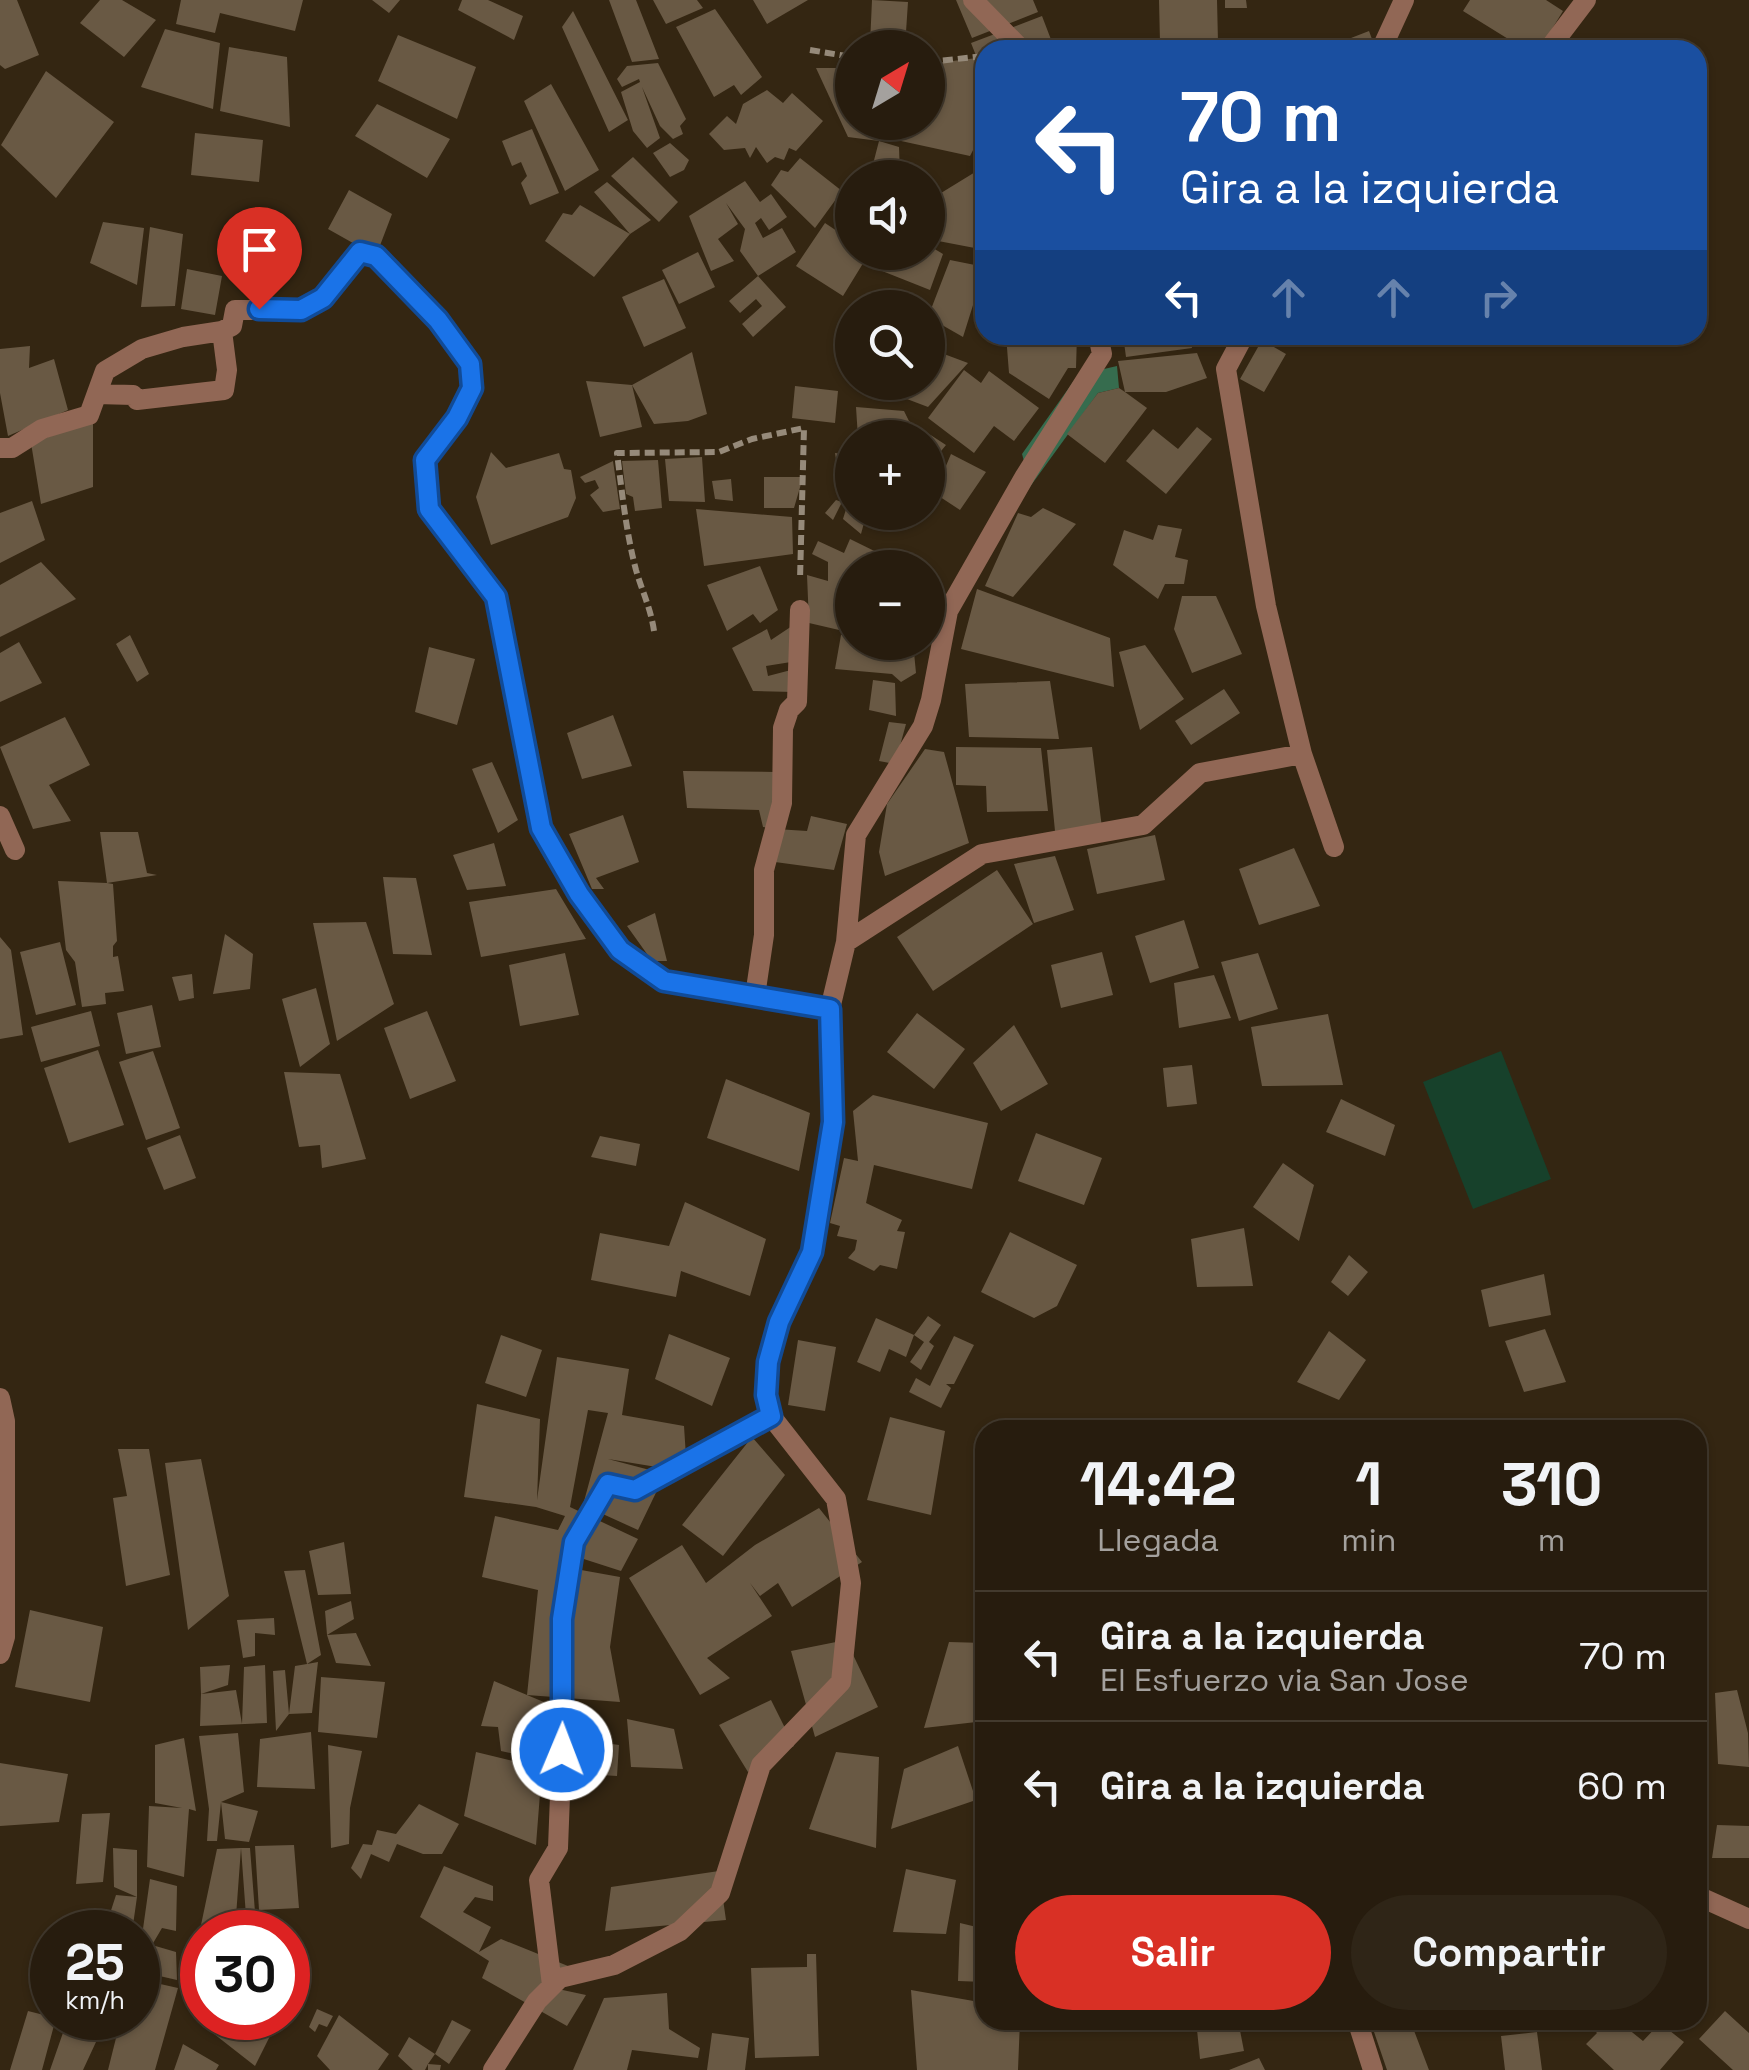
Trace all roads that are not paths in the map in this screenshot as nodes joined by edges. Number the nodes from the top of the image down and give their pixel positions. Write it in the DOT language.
graph roads {
  1 [pos="974,0"];
  2 [pos="1404,0"];
  3 [pos="1586,0"];
  4 [pos="1012,40"];
  5 [pos="1386,40"];
  6 [pos="1556,40"];
  7 [pos="222,331"];
  8 [pos="1100,345"];
  9 [pos="1239,345"];
  10 [pos="97,394"];
  11 [pos="0,448"];
  12 [pos="800,610"];
  13 [pos="1302,754"];
  14 [pos="0,816"];
  15 [pos="1334,847"];
  16 [pos="15,850"];
  17 [pos="846,942"];
  18 [pos="756,996"];
  19 [pos="830,1009"];
  20 [pos="0,1398"];
  21 [pos="771,1416"];
  22 [pos="0,1654"];
  23 [pos="1707,1900"];
  24 [pos="1749,1918"];
  25 [pos="552,1986"];
  26 [pos="1360,2030"];
  27 [pos="493,2070"];
  28 [pos="1373,2070"];
  1 -- 4 [label="street"];
  2 -- 5 [label="street"];
  3 -- 6 [label="street"];
  7 -- 10 [label="street"];
  7 -- 10 [label="street"];
  7 -- 18 [label="street"];
  8 -- 17 [label="street"];
  9 -- 13 [label="street"];
  10 -- 11 [label="street"];
  12 -- 18 [label="street"];
  13 -- 15 [label="street"];
  13 -- 17 [label="street"];
  14 -- 16 [label="street"];
  17 -- 19 [label="street"];
  18 -- 19 [label="street"];
  19 -- 21 [label="street"];
  20 -- 22 [label="street"];
  21 -- 25 [label="street"];
  21 -- 25 [label="street"];
  23 -- 24 [label="street"];
  25 -- 27 [label="street"];
  26 -- 28 [label="street"];
}
